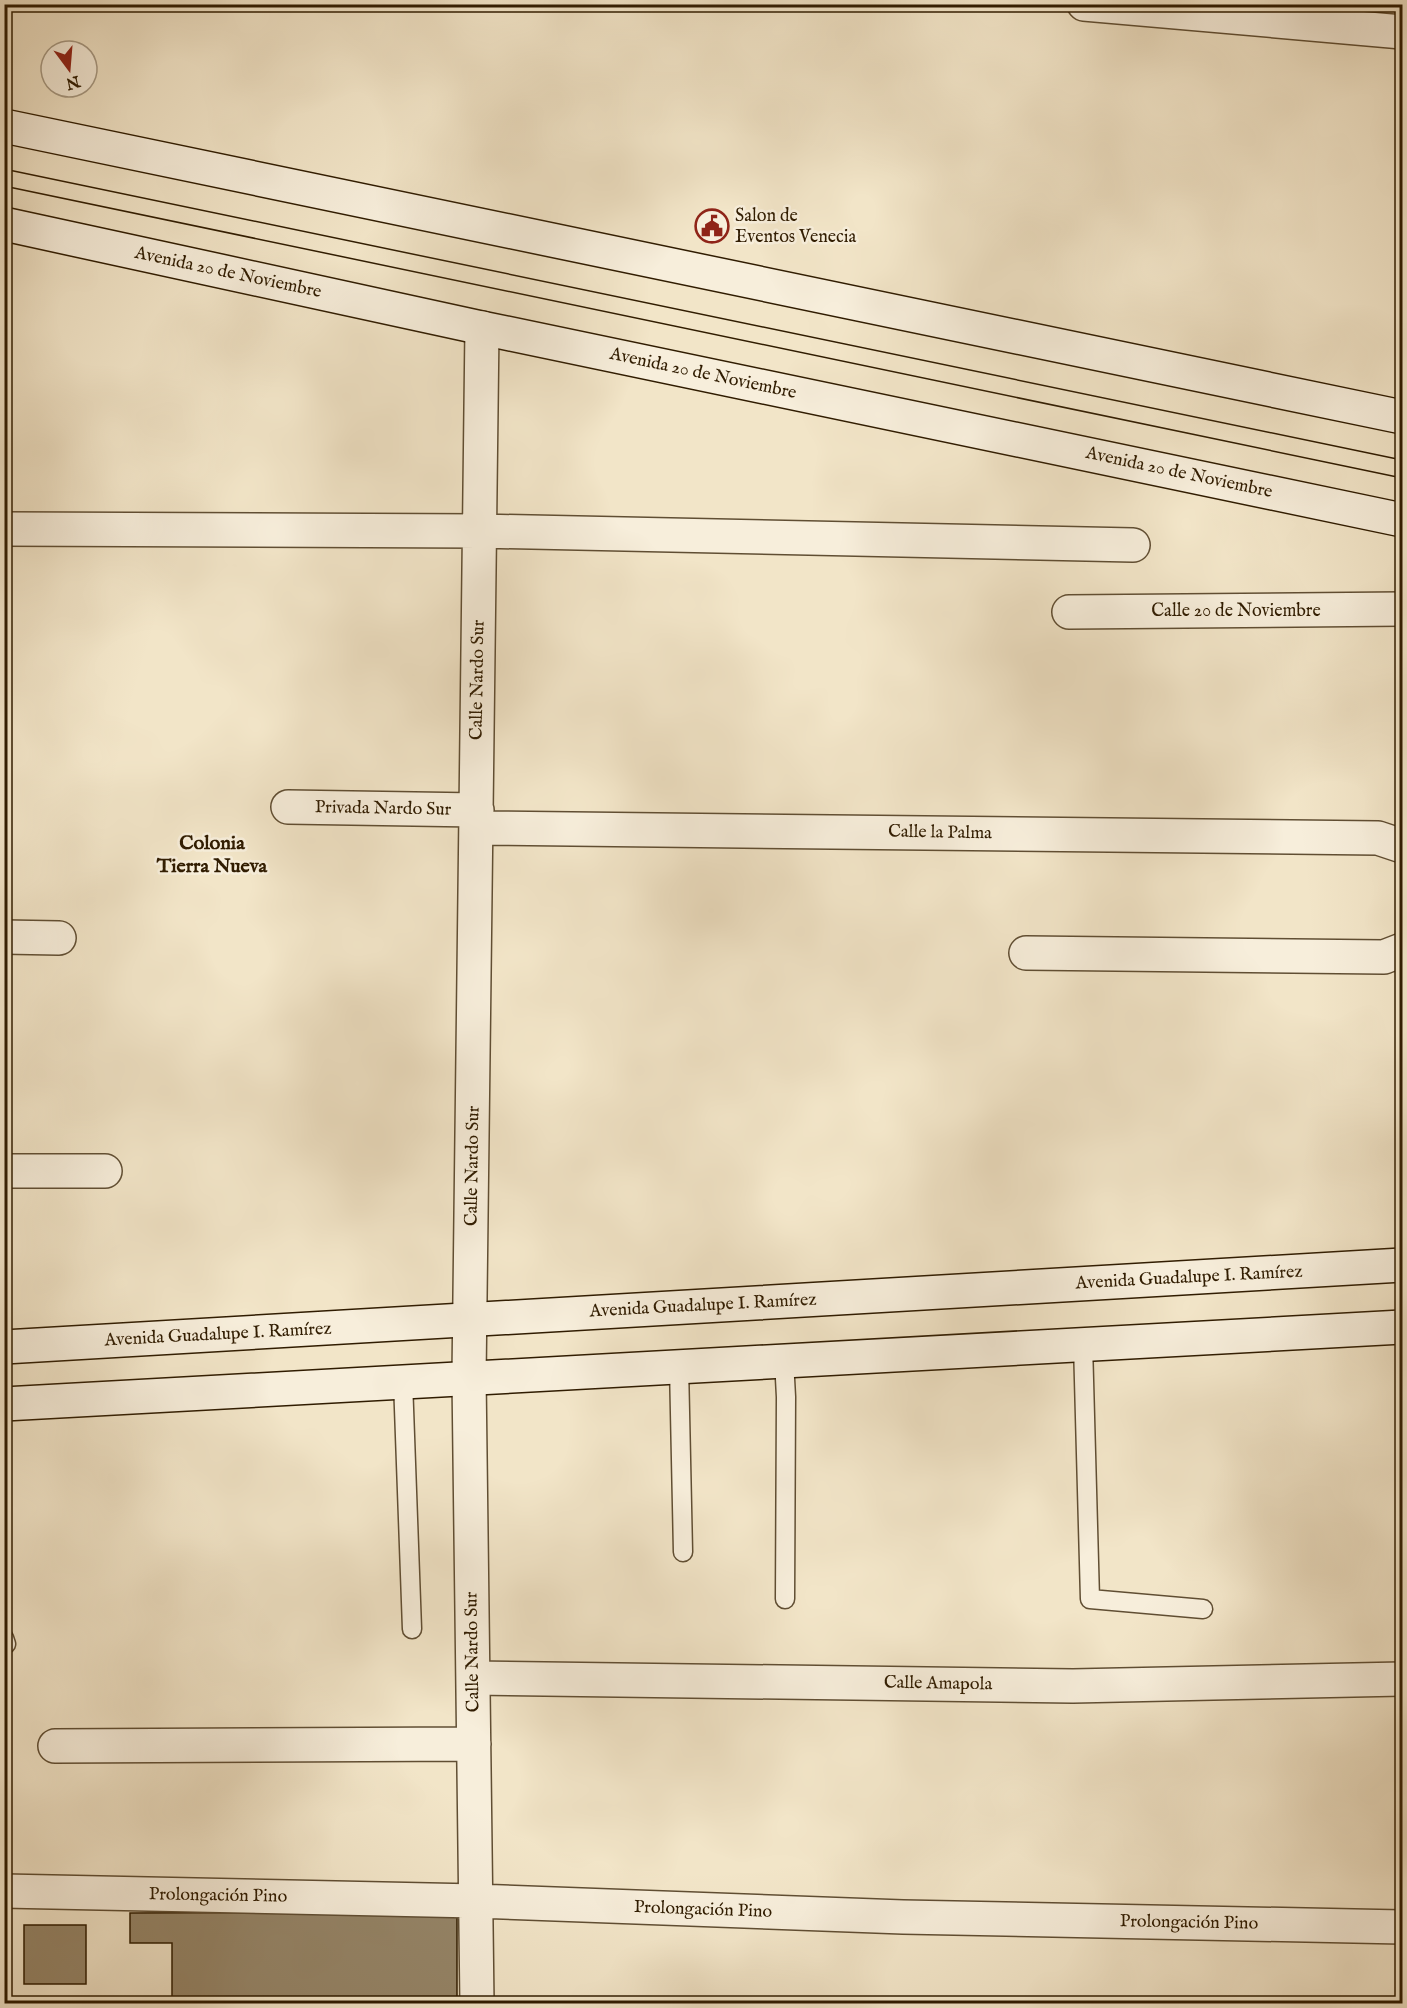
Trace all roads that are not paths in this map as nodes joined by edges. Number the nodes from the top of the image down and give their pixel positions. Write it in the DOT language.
graph roads {
  1 [pos="1084,4"];
  2 [pos="1251,12"];
  3 [pos="1339,16"];
  4 [pos="1402,32"];
  5 [pos="4,126"];
  6 [pos="4,224"];
  7 [pos="482,328"];
  8 [pos="1402,417"];
  9 [pos="1402,520"];
  10 [pos="4,529"];
  11 [pos="480,531"];
  12 [pos="1133,545"];
  13 [pos="1402,609"];
  14 [pos="1069,612"];
  15 [pos="288,807"];
  16 [pos="477,819"];
  17 [pos="1402,846"];
  18 [pos="4,937"];
  19 [pos="59,938"];
  20 [pos="1402,950"];
  21 [pos="1026,953"];
  22 [pos="4,1171"];
  23 [pos="105,1171"];
  24 [pos="1402,1265"];
  25 [pos="471,1320"];
  26 [pos="1402,1327"];
  27 [pos="1083,1344"];
  28 [pos="4,1347"];
  29 [pos="784,1360"];
  30 [pos="680,1365"];
  31 [pos="470,1377"];
  32 [pos="403,1381"];
  33 [pos="4,1404"];
  34 [pos="683,1552"];
  35 [pos="785,1599"];
  36 [pos="1203,1609"];
  37 [pos="412,1629"];
  38 [pos="473,1678"];
  39 [pos="1402,1679"];
  40 [pos="474,1744"];
  41 [pos="55,1746"];
  42 [pos="4,1891"];
  43 [pos="476,1901"];
  44 [pos="1402,1927"];
  45 [pos="477,2004"];
  1 -- 2 [label="street"];
  2 -- 3 [label="street"];
  3 -- 4 [label="street"];
  5 -- 8 [label="street"];
  6 -- 7 [label="street, Avenida 20 de Noviembre"];
  7 -- 9 [label="street, Avenida 20 de Noviembre"];
  7 -- 11 [label="street, Calle Nardo Sur"];
  10 -- 11 [label="street"];
  11 -- 12 [label="street"];
  11 -- 16 [label="street, Calle Nardo Sur"];
  13 -- 14 [label="street, Calle 20 de Noviembre"];
  15 -- 16 [label="street, Privada Nardo Sur"];
  16 -- 17 [label="street, Calle la Palma"];
  16 -- 25 [label="street, Calle Nardo Sur"];
  18 -- 19 [label="street"];
  20 -- 21 [label="street"];
  22 -- 23 [label="street"];
  24 -- 25 [label="street, Avenida Guadalupe I. Ramírez"];
  25 -- 28 [label="street, Avenida Guadalupe I. Ramírez"];
  25 -- 31 [label="street, Calle Nardo Sur"];
  26 -- 27 [label="street"];
  27 -- 29 [label="street"];
  27 -- 36 [label="lane"];
  29 -- 30 [label="street"];
  29 -- 35 [label="lane"];
  30 -- 31 [label="street"];
  30 -- 34 [label="lane"];
  31 -- 32 [label="street"];
  31 -- 38 [label="street, Calle Nardo Sur"];
  32 -- 33 [label="street"];
  32 -- 37 [label="lane"];
  38 -- 39 [label="street, Calle Amapola"];
  38 -- 40 [label="street, Calle Nardo Sur"];
  40 -- 41 [label="street"];
  40 -- 43 [label="street, Calle Nardo Sur"];
  42 -- 43 [label="street, Prolongación Pino"];
  43 -- 44 [label="street, Prolongación Pino"];
  43 -- 45 [label="street, Calle Nardo Sur"];
}
